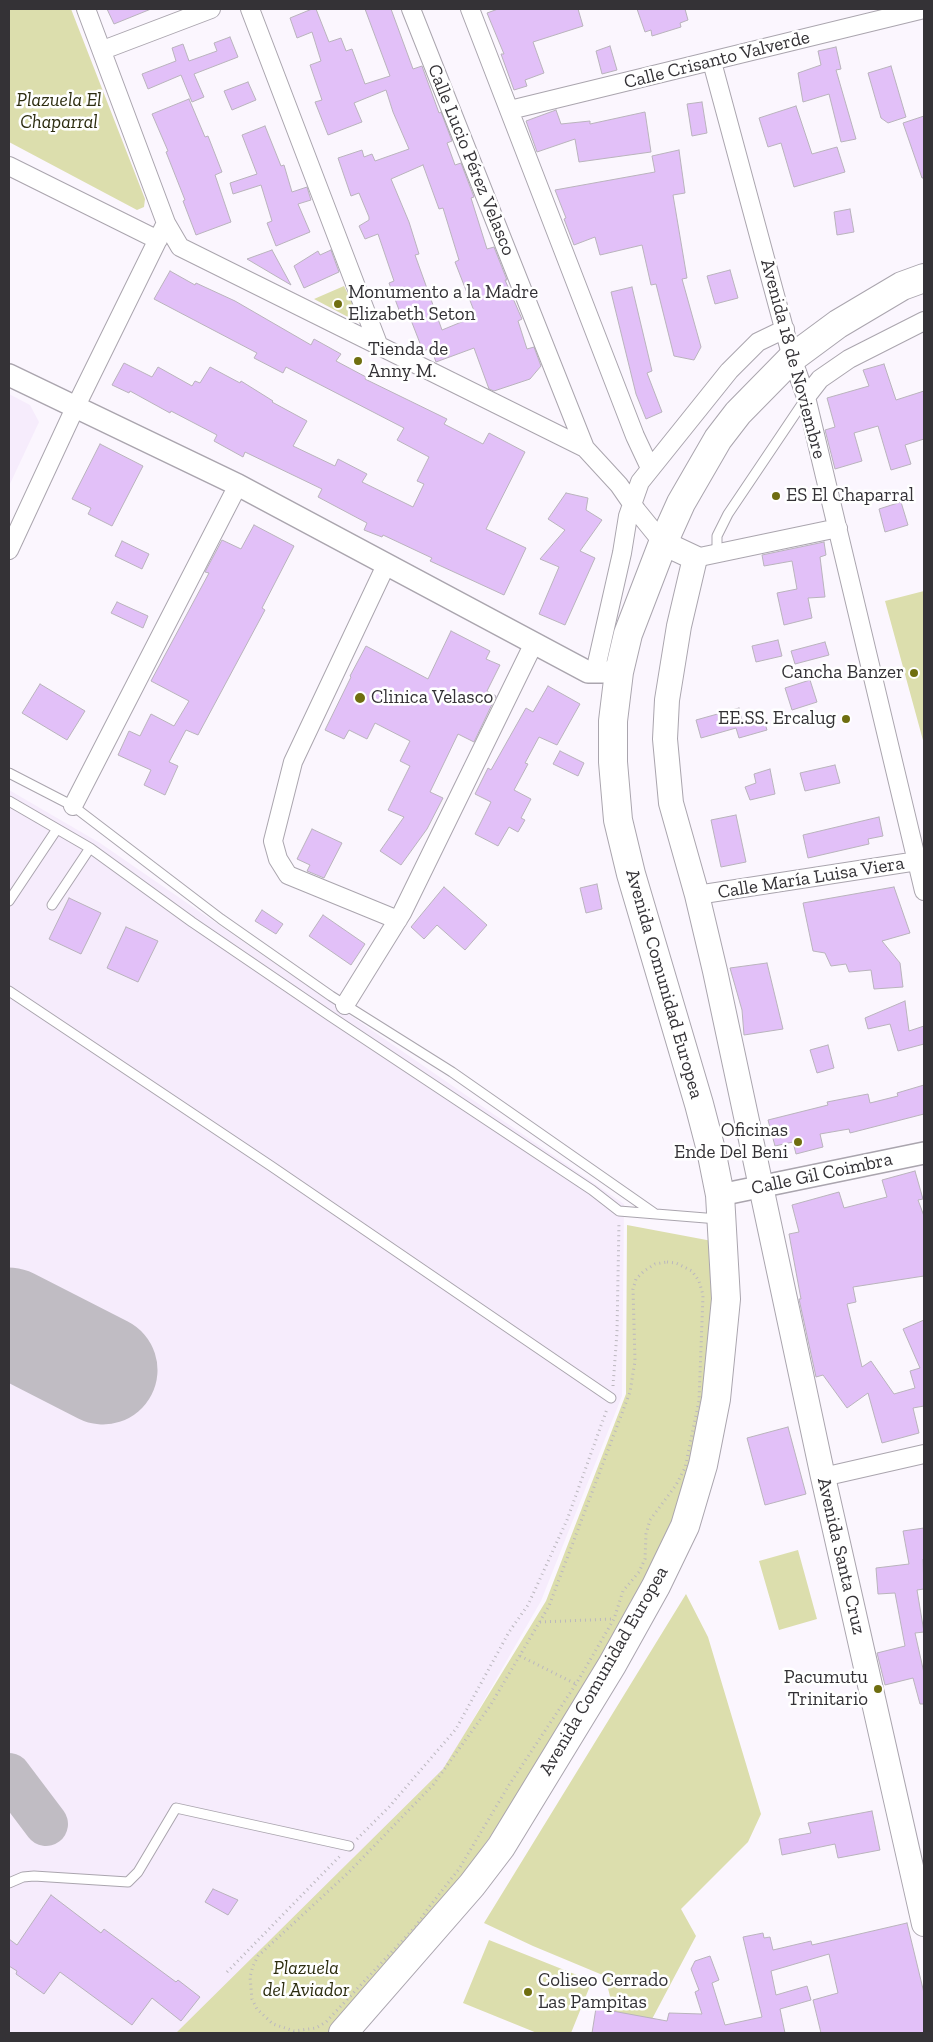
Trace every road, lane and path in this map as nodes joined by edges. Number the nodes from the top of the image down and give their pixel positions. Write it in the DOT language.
graph roads {
  1 [pos="86,9"];
  2 [pos="211,9"];
  3 [pos="250,9"];
  4 [pos="412,9"];
  5 [pos="470,9"];
  6 [pos="924,9"];
  7 [pos="103,50"];
  8 [pos="712,62"];
  9 [pos="510,110"];
  10 [pos="9,166"];
  11 [pos="166,223"];
  12 [pos="158,240"];
  13 [pos="924,278"];
  14 [pos="924,321"];
  15 [pos="785,329"];
  16 [pos="378,344"];
  17 [pos="792,358"];
  18 [pos="9,375"];
  19 [pos="806,397"];
  20 [pos="75,408"];
  21 [pos="585,448"];
  22 [pos="650,468"];
  23 [pos="238,484"];
  24 [pos="632,504"];
  25 [pos="838,528"];
  26 [pos="663,543"];
  27 [pos="9,550"];
  28 [pos="706,556"];
  29 [pos="386,565"];
  30 [pos="534,644"];
  31 [pos="607,672"];
  32 [pos="9,773"];
  33 [pos="9,801"];
  34 [pos="73,806"];
  35 [pos="57,829"];
  36 [pos="90,848"];
  37 [pos="921,861"];
  38 [pos="924,891"];
  39 [pos="697,895"];
  40 [pos="9,901"];
  41 [pos="52,905"];
  42 [pos="398,920"];
  43 [pos="9,991"];
  44 [pos="345,1005"];
  45 [pos="924,1153"];
  46 [pos="762,1186"];
  47 [pos="720,1207"];
  48 [pos="619,1211"];
  49 [pos="655,1214"];
  50 [pos="611,1398"];
  51 [pos="924,1454"];
  52 [pos="823,1477"];
  53 [pos="614,1619"];
  54 [pos="539,1622"];
  55 [pos="520,1656"];
  56 [pos="585,1689"];
  57 [pos="349,1846"];
  58 [pos="9,1883"];
  59 [pos="924,1924"];
  60 [pos="227,1972"];
  61 [pos="343,2033"];
  1 -- 7 [label="street"];
  2 -- 7 [label="street"];
  3 -- 16 [label="street"];
  4 -- 21 [label="street, Calle Lucio Pérez Velasco"];
  5 -- 9 [label="street"];
  6 -- 8 [label="street, Calle Crisanto Valverde"];
  7 -- 11 [label="street"];
  8 -- 9 [label="street, Calle Crisanto Valverde"];
  8 -- 15 [label="street, Avenida 18 de Noviembre"];
  9 -- 22 [label="street"];
  10 -- 12 [label="street"];
  11 -- 12 [label="street"];
  11 -- 16 [label="street"];
  12 -- 20 [label="street"];
  13 -- 17 [label="main road, Avenida Comunidad Europea"];
  14 -- 19 [label="street"];
  15 -- 17 [label="street, Avenida 18 de Noviembre"];
  15 -- 22 [label="street"];
  16 -- 21 [label="street"];
  17 -- 19 [label="street, Avenida 18 de Noviembre"];
  17 -- 26 [label="main road, Avenida Comunidad Europea"];
  18 -- 20 [label="street"];
  19 -- 25 [label="street, Avenida 18 de Noviembre"];
  19 -- 28 [label="lane"];
  20 -- 23 [label="street"];
  20 -- 27 [label="street"];
  21 -- 24 [label="street, Calle Lucio Pérez Velasco"];
  22 -- 24 [label="street"];
  23 -- 29 [label="street"];
  23 -- 34 [label="street"];
  24 -- 26 [label="street, Calle Lucio Pérez Velasco"];
  24 -- 31 [label="street"];
  25 -- 28 [label="street"];
  25 -- 37 [label="street, Avenida 18 de Noviembre"];
  26 -- 28 [label="main road"];
  26 -- 31 [label="main road, Avenida Comunidad Europea"];
  28 -- 39 [label="main road, Avenida Santa Cruz"];
  29 -- 30 [label="street"];
  29 -- 42 [label="street"];
  30 -- 31 [label="street"];
  30 -- 42 [label="street"];
  31 -- 47 [label="main road, Avenida Comunidad Europea"];
  32 -- 34 [label="lane"];
  33 -- 35 [label="lane"];
  34 -- 44 [label="lane"];
  35 -- 36 [label="lane"];
  35 -- 40 [label="lane"];
  36 -- 41 [label="lane"];
  36 -- 48 [label="lane"];
  37 -- 38 [label="street, Avenida 18 de Noviembre"];
  37 -- 39 [label="street, Calle María Luisa Viera"];
  39 -- 46 [label="main road, Avenida Santa Cruz"];
  42 -- 44 [label="street"];
  43 -- 50 [label="lane"];
  44 -- 49 [label="lane"];
  45 -- 46 [label="street, Calle Gil Coimbra"];
  46 -- 47 [label="street, Calle Gil Coimbra"];
  46 -- 52 [label="main road, Avenida Santa Cruz"];
  47 -- 49 [label="lane"];
  47 -- 56 [label="main road, Avenida Comunidad Europea"];
  48 -- 49 [label="lane"];
  48 -- 50 [label="path"];
  50 -- 57 [label="path"];
  51 -- 52 [label="street"];
  52 -- 59 [label="main road, Avenida Santa Cruz"];
  53 -- 54 [label="path"];
  53 -- 54 [label="path"];
  53 -- 56 [label="path"];
  54 -- 55 [label="path"];
  55 -- 56 [label="path"];
  55 -- 56 [label="path"];
  56 -- 61 [label="main road, Avenida Comunidad Europea"];
  57 -- 58 [label="lane"];
  57 -- 60 [label="path"];
}
